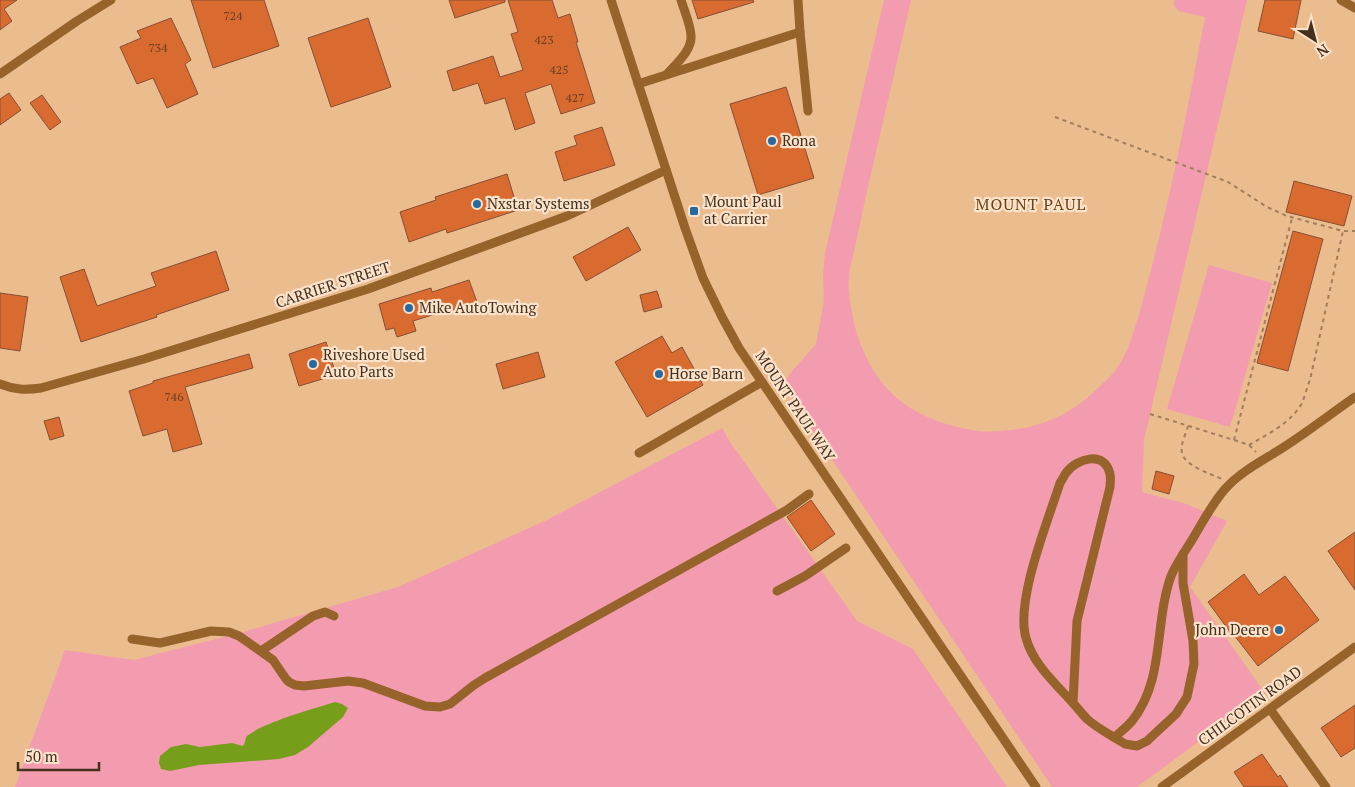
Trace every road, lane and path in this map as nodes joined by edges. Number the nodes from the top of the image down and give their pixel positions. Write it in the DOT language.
graph roads {
  1 [pos="111,0"];
  2 [pos="611,0"];
  3 [pos="681,0"];
  4 [pos="798,0"];
  5 [pos="1341,0"];
  6 [pos="1355,8"];
  7 [pos="800,32"];
  8 [pos="0,74"];
  9 [pos="667,75"];
  10 [pos="638,84"];
  11 [pos="808,111"];
  12 [pos="1055,117"];
  13 [pos="666,170"];
  14 [pos="1292,218"];
  15 [pos="1343,231"];
  16 [pos="1355,231"];
  17 [pos="762,382"];
  18 [pos="0,384"];
  19 [pos="1355,397"];
  20 [pos="1150,414"];
  21 [pos="1188,426"];
  22 [pos="1234,440"];
  23 [pos="1249,445"];
  24 [pos="639,453"];
  25 [pos="1262,460"];
  26 [pos="1231,483"];
  27 [pos="809,494"];
  28 [pos="846,548"];
  29 [pos="1184,554"];
  30 [pos="777,591"];
  31 [pos="334,616"];
  32 [pos="132,638"];
  33 [pos="1355,647"];
  34 [pos="261,651"];
  35 [pos="1073,703"];
  36 [pos="1270,709"];
  37 [pos="1115,737"];
  38 [pos="1036,787"];
  39 [pos="1162,787"];
  40 [pos="1326,787"];
  1 -- 8 [label="street"];
  2 -- 10 [label="street, MOUNT PAUL WAY"];
  3 -- 9 [label="street"];
  4 -- 7 [label="street"];
  5 -- 6 [label="street"];
  7 -- 9 [label="street"];
  7 -- 11 [label="street"];
  9 -- 10 [label="street"];
  10 -- 13 [label="street, MOUNT PAUL WAY"];
  12 -- 14 [label="path"];
  13 -- 17 [label="street, MOUNT PAUL WAY"];
  13 -- 18 [label="street, CARRIER STREET"];
  14 -- 15 [label="path"];
  14 -- 22 [label="path"];
  15 -- 16 [label="path"];
  15 -- 23 [label="path"];
  17 -- 24 [label="street"];
  17 -- 38 [label="street, MOUNT PAUL WAY"];
  19 -- 25 [label="street"];
  20 -- 21 [label="path"];
  21 -- 22 [label="path"];
  21 -- 26 [label="path"];
  22 -- 23 [label="path"];
  23 -- 25 [label="path"];
  25 -- 26 [label="street"];
  26 -- 29 [label="street"];
  27 -- 34 [label="street"];
  28 -- 30 [label="street"];
  29 -- 37 [label="street"];
  29 -- 37 [label="street"];
  31 -- 34 [label="street"];
  32 -- 34 [label="street"];
  33 -- 36 [label="street, CHILCOTIN ROAD"];
  35 -- 35 [label="street"];
  35 -- 37 [label="street"];
  36 -- 39 [label="street, CHILCOTIN ROAD"];
  36 -- 40 [label="street"];
}
